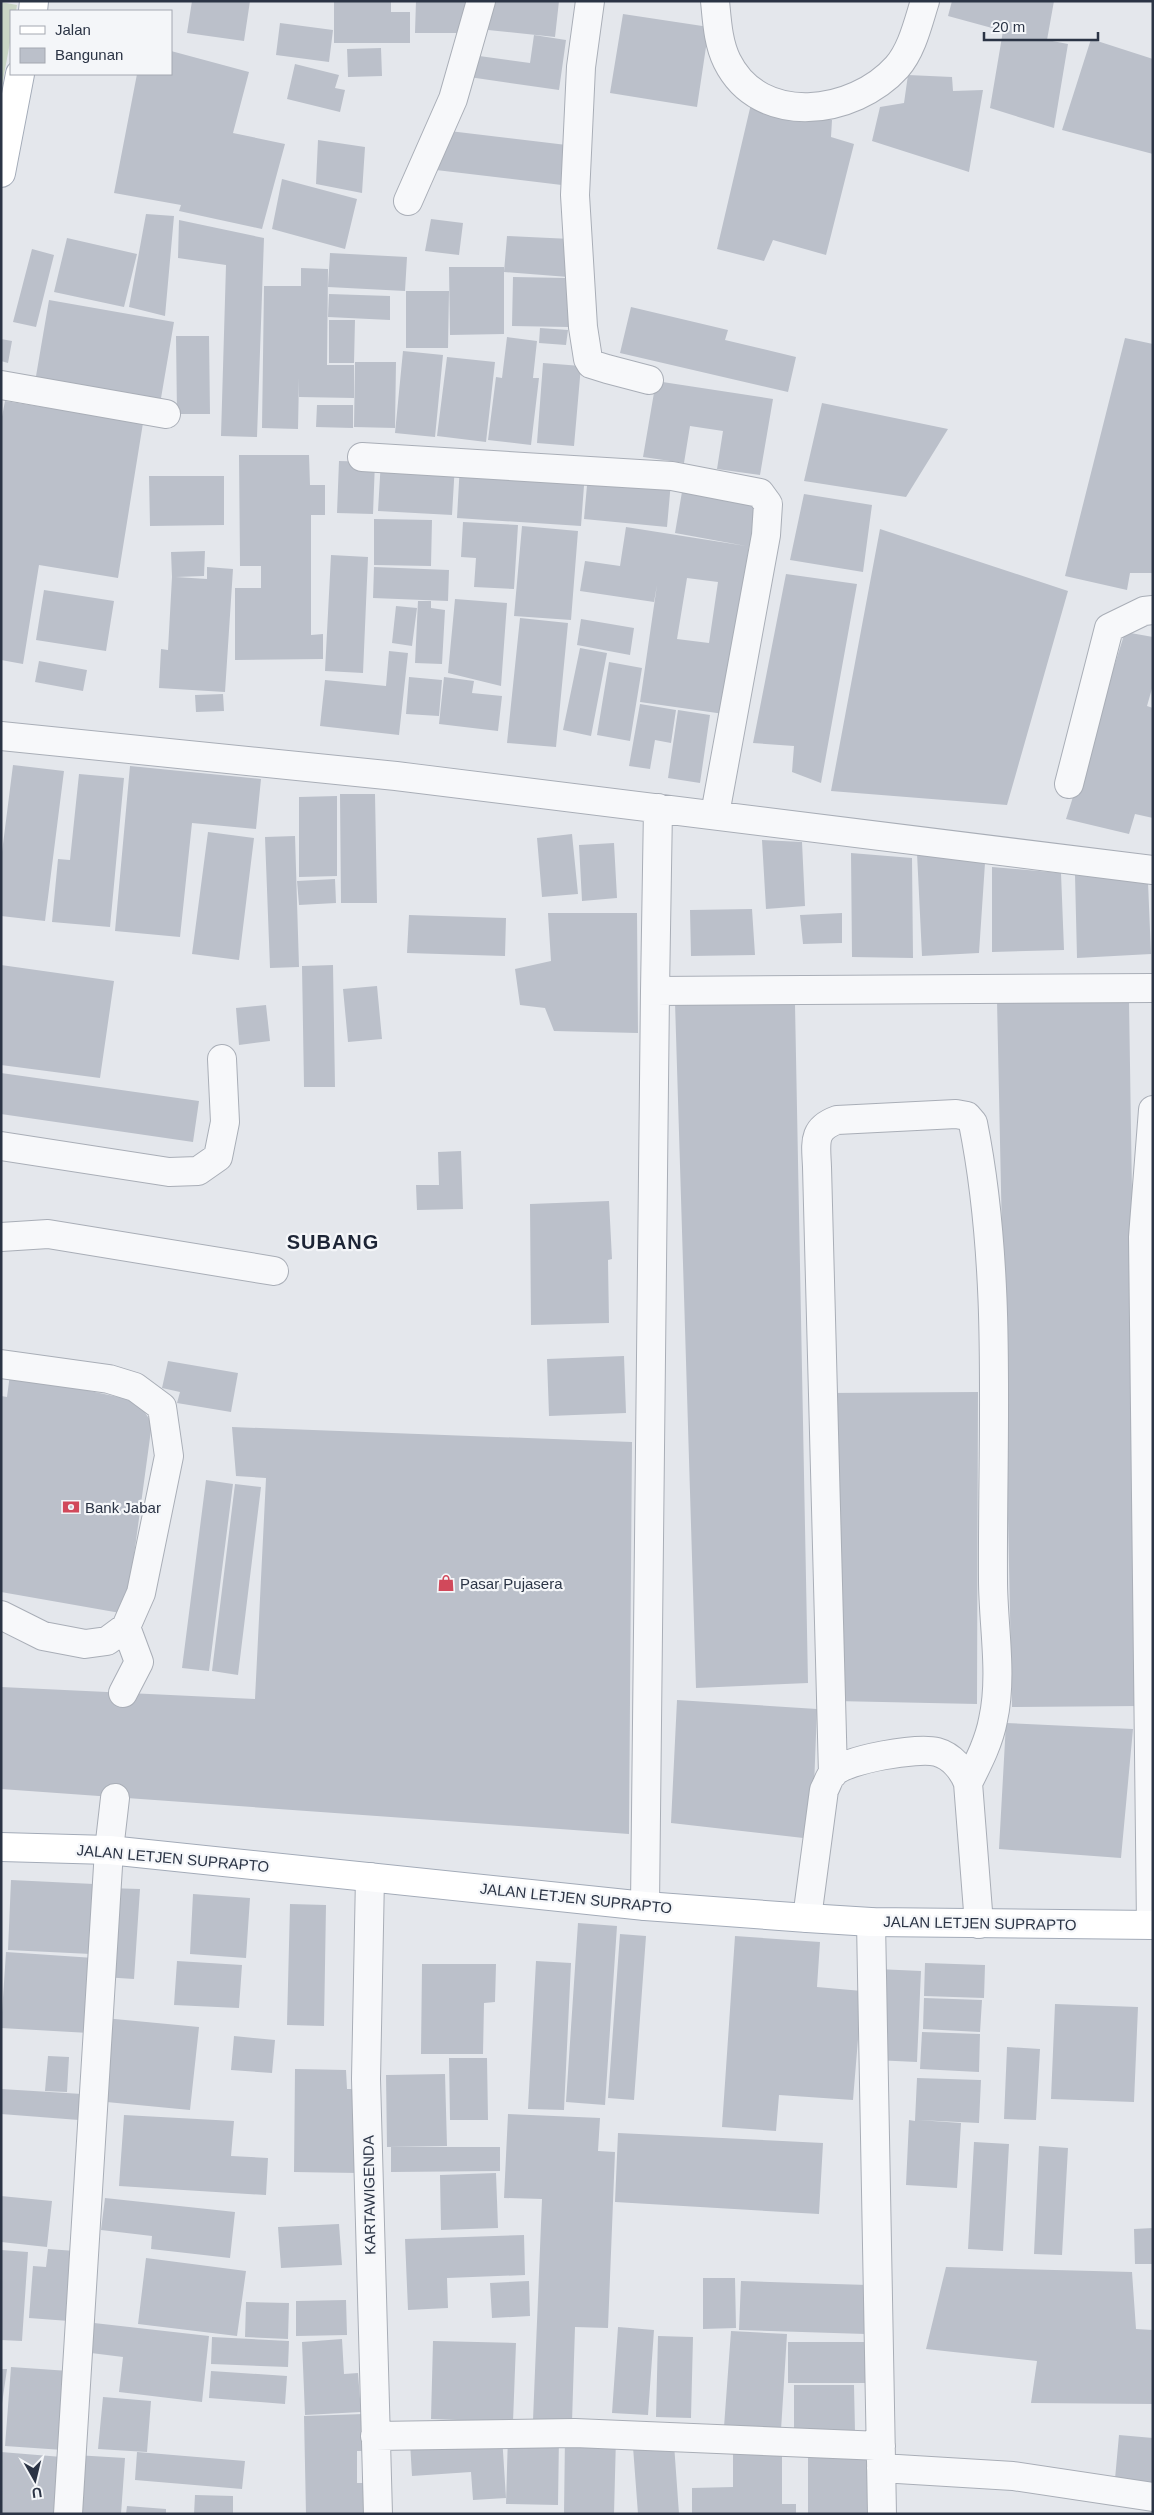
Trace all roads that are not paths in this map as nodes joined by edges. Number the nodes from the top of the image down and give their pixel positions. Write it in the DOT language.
graph roads {
  1 [pos="481,1"];
  2 [pos="590,1"];
  3 [pos="715,1"];
  4 [pos="926,1"];
  5 [pos="20,75"];
  6 [pos="1,173"];
  7 [pos="408,201"];
  8 [pos="648,380"];
  9 [pos="1,385"];
  10 [pos="166,414"];
  11 [pos="362,457"];
  12 [pos="1153,610"];
  13 [pos="1,736"];
  14 [pos="1069,784"];
  15 [pos="658,808"];
  16 [pos="715,814"];
  17 [pos="1151,864"];
  18 [pos="1153,988"];
  19 [pos="655,991"];
  20 [pos="222,1059"];
  21 [pos="1153,1110"];
  22 [pos="1,1146"];
  23 [pos="1,1237"];
  24 [pos="274,1271"];
  25 [pos="1,1364"];
  26 [pos="1,1615"];
  27 [pos="126,1627"];
  28 [pos="123,1693"];
  29 [pos="833,1774"];
  30 [pos="968,1783"];
  31 [pos="115,1798"];
  32 [pos="1,1847"];
  33 [pos="109,1850"];
  34 [pos="370,1877"];
  35 [pos="645,1906"];
  36 [pos="807,1918"];
  37 [pos="871,1922"];
  38 [pos="978,1924"];
  39 [pos="1152,1925"];
  40 [pos="375,2436"];
  41 [pos="881,2457"];
  42 [pos="1153,2497"];
  43 [pos="68,2514"];
  44 [pos="378,2514"];
  45 [pos="882,2514"];
  1 -- 7 [label="street"];
  2 -- 8 [label="street"];
  3 -- 4 [label="street"];
  5 -- 6 [label="main road"];
  9 -- 10 [label="street"];
  11 -- 16 [label="street"];
  12 -- 14 [label="street"];
  13 -- 15 [label="street"];
  15 -- 16 [label="street"];
  15 -- 19 [label="street"];
  16 -- 17 [label="street"];
  18 -- 19 [label="street"];
  19 -- 35 [label="street"];
  20 -- 22 [label="street"];
  21 -- 39 [label="street"];
  23 -- 24 [label="street"];
  25 -- 27 [label="street"];
  26 -- 27 [label="street"];
  27 -- 28 [label="street"];
  29 -- 30 [label="street"];
  29 -- 30 [label="street"];
  29 -- 36 [label="street"];
  30 -- 38 [label="street"];
  31 -- 33 [label="street"];
  32 -- 33 [label="main road, JALAN LETJEN SUPRAPTO"];
  33 -- 34 [label="main road, JALAN LETJEN SUPRAPTO"];
  33 -- 43 [label="street"];
  34 -- 35 [label="main road, JALAN LETJEN SUPRAPTO"];
  34 -- 40 [label="street, KARTAWIGENDA"];
  35 -- 36 [label="main road, JALAN LETJEN SUPRAPTO"];
  36 -- 37 [label="main road, JALAN LETJEN SUPRAPTO"];
  37 -- 38 [label="main road, JALAN LETJEN SUPRAPTO"];
  37 -- 41 [label="street"];
  38 -- 39 [label="main road, JALAN LETJEN SUPRAPTO"];
  40 -- 41 [label="street"];
  40 -- 44 [label="street, KARTAWIGENDA"];
  41 -- 42 [label="street"];
  41 -- 45 [label="street"];
}
